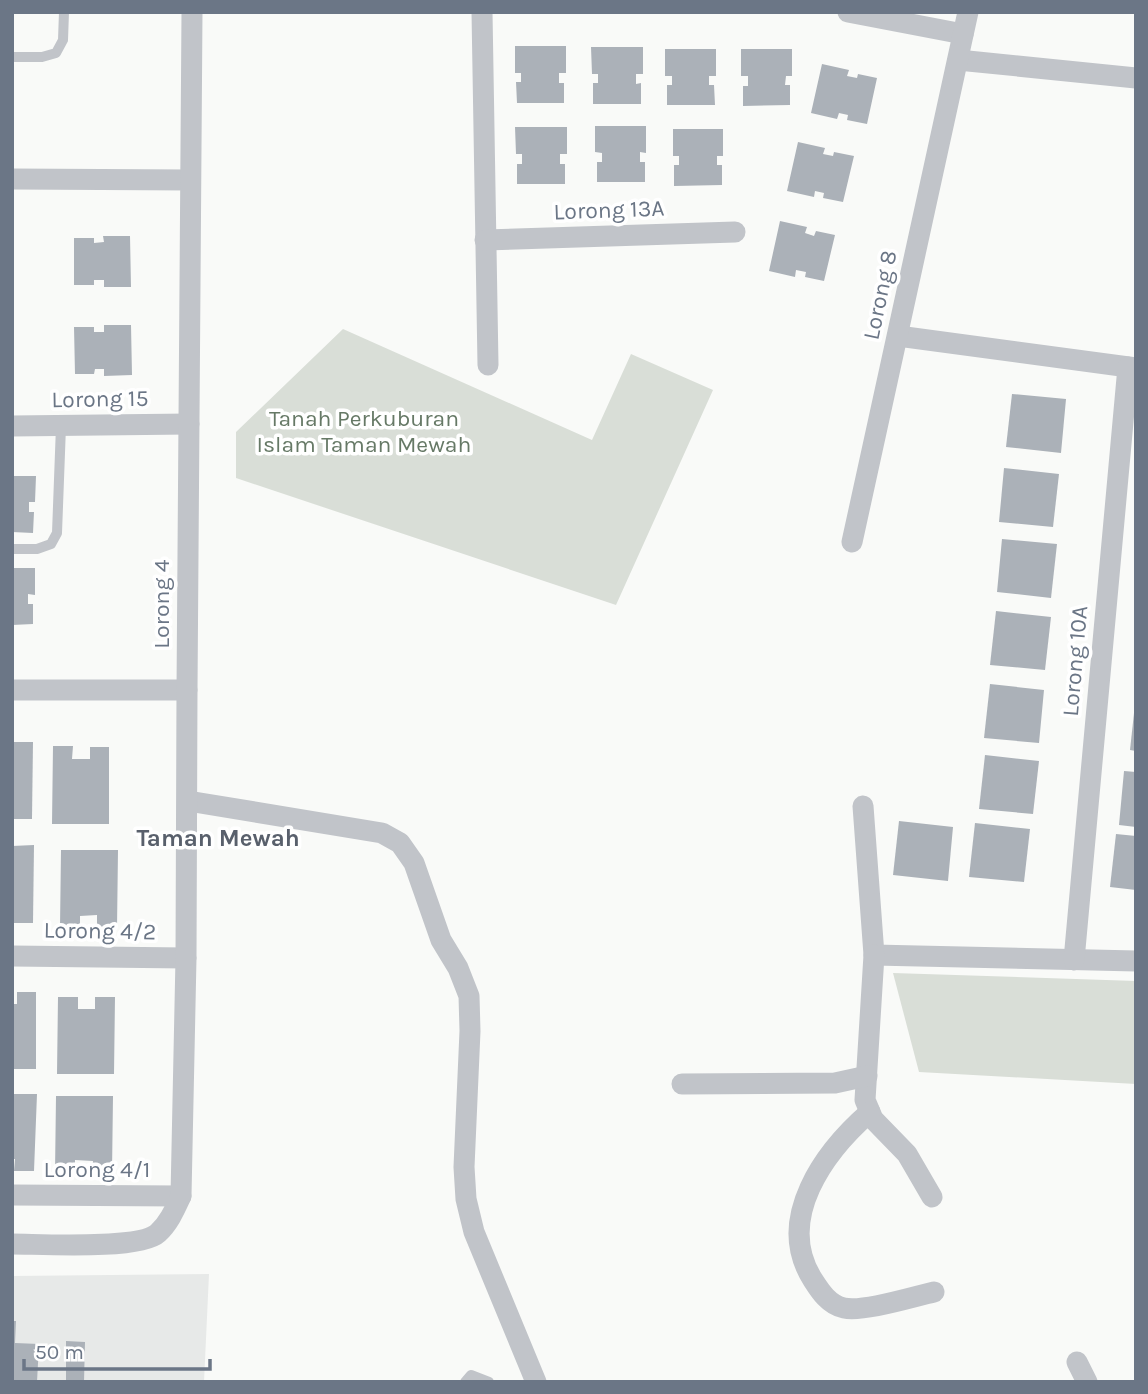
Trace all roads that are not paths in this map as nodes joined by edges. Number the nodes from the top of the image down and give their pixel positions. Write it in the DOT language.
graph roads {
  1 [pos="64,12"];
  2 [pos="192,12"];
  3 [pos="482,12"];
  4 [pos="848,12"];
  5 [pos="968,12"];
  6 [pos="963,34"];
  7 [pos="12,57"];
  8 [pos="958,60"];
  9 [pos="1136,78"];
  10 [pos="12,179"];
  11 [pos="190,180"];
  12 [pos="735,232"];
  13 [pos="485,240"];
  14 [pos="898,336"];
  15 [pos="488,365"];
  16 [pos="1132,367"];
  17 [pos="188,424"];
  18 [pos="12,426"];
  19 [pos="61,426"];
  20 [pos="852,542"];
  21 [pos="12,549"];
  22 [pos="12,690"];
  23 [pos="187,690"];
  24 [pos="188,801"];
  25 [pos="863,806"];
  26 [pos="12,956"];
  27 [pos="874,956"];
  28 [pos="186,958"];
  29 [pos="1074,960"];
  30 [pos="1136,961"];
  31 [pos="867,1076"];
  32 [pos="682,1084"];
  33 [pos="870,1112"];
  34 [pos="12,1195"];
  35 [pos="181,1196"];
  36 [pos="932,1197"];
  37 [pos="12,1244"];
  38 [pos="934,1292"];
  39 [pos="1077,1362"];
  40 [pos="465,1382"];
  41 [pos="489,1382"];
  42 [pos="536,1382"];
  43 [pos="1087,1382"];
  1 -- 7 [label="lane"];
  2 -- 11 [label="street, Lorong 4"];
  3 -- 13 [label="street"];
  4 -- 6 [label="street"];
  5 -- 6 [label="street, Lorong 8"];
  6 -- 8 [label="street, Lorong 8"];
  8 -- 9 [label="street"];
  8 -- 14 [label="street, Lorong 8"];
  10 -- 11 [label="street"];
  11 -- 17 [label="street, Lorong 4"];
  12 -- 13 [label="street, Lorong 13A"];
  13 -- 15 [label="street"];
  14 -- 16 [label="street"];
  14 -- 20 [label="street, Lorong 8"];
  16 -- 29 [label="street, Lorong 10A"];
  17 -- 19 [label="street, Lorong 15"];
  17 -- 23 [label="street, Lorong 4"];
  18 -- 19 [label="street, Lorong 15"];
  19 -- 21 [label="lane"];
  22 -- 23 [label="street"];
  23 -- 24 [label="street, Lorong 4"];
  24 -- 28 [label="street, Lorong 4"];
  24 -- 42 [label="street"];
  25 -- 27 [label="street"];
  26 -- 28 [label="street, Lorong 4/2"];
  27 -- 29 [label="street"];
  27 -- 31 [label="street"];
  28 -- 35 [label="street, Lorong 4"];
  29 -- 30 [label="street"];
  31 -- 32 [label="street"];
  31 -- 33 [label="street"];
  33 -- 36 [label="street"];
  33 -- 38 [label="street"];
  34 -- 35 [label="street, Lorong 4/1"];
  35 -- 37 [label="street"];
  39 -- 43 [label="street"];
  40 -- 41 [label="lane"];
}
